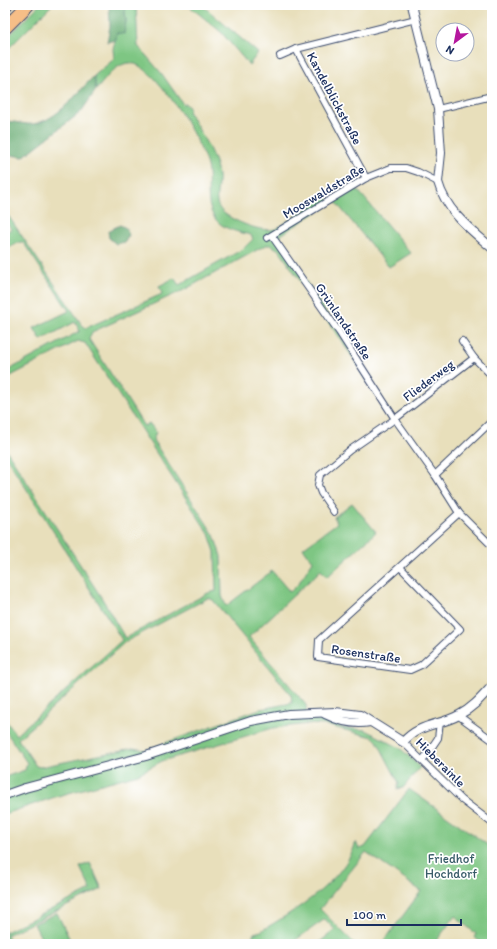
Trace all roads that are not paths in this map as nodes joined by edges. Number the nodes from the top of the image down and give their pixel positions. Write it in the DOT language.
graph roads {
  1 [pos="28,5"];
  2 [pos="412,5"];
  3 [pos="416,19"];
  4 [pos="5,28"];
  5 [pos="296,49"];
  6 [pos="280,56"];
  7 [pos="492,96"];
  8 [pos="438,109"];
  9 [pos="366,178"];
  10 [pos="438,182"];
  11 [pos="270,237"];
  12 [pos="492,248"];
  13 [pos="462,341"];
  14 [pos="474,358"];
  15 [pos="492,376"];
  16 [pos="395,419"];
  17 [pos="492,421"];
  18 [pos="435,475"];
  19 [pos="334,512"];
  20 [pos="459,513"];
  21 [pos="492,546"];
  22 [pos="400,567"];
  23 [pos="492,686"];
  24 [pos="458,716"];
  25 [pos="440,722"];
  26 [pos="492,740"];
  27 [pos="403,742"];
  28 [pos="423,760"];
  29 [pos="5,795"];
  30 [pos="492,824"];
  1 -- 4 [label="highway"];
  2 -- 3 [label="street"];
  3 -- 5 [label="street, Kandelblickstraße"];
  3 -- 8 [label="street"];
  5 -- 6 [label="street, Kandelblickstraße"];
  5 -- 9 [label="street, Kandelblickstraße"];
  7 -- 8 [label="street"];
  8 -- 10 [label="street"];
  9 -- 10 [label="street, Mooswaldstraße"];
  9 -- 11 [label="street, Mooswaldstraße"];
  10 -- 12 [label="street"];
  11 -- 16 [label="street, Grünlandstraße"];
  13 -- 14 [label="street"];
  14 -- 15 [label="street"];
  14 -- 16 [label="street, Fliederweg"];
  16 -- 18 [label="street, Grünlandstraße"];
  16 -- 19 [label="street"];
  17 -- 18 [label="street"];
  18 -- 20 [label="street, Grünlandstraße"];
  20 -- 21 [label="street, Grünlandstraße"];
  20 -- 22 [label="street, Rosenstraße"];
  22 -- 22 [label="street, Rosenstraße"];
  23 -- 24 [label="street"];
  24 -- 25 [label="street"];
  24 -- 26 [label="street"];
  25 -- 27 [label="street"];
  25 -- 28 [label="street"];
  27 -- 28 [label="street, Hieberainle"];
  27 -- 29 [label="street, Hieberainle"];
  28 -- 30 [label="street, Hieberainle"];
}
